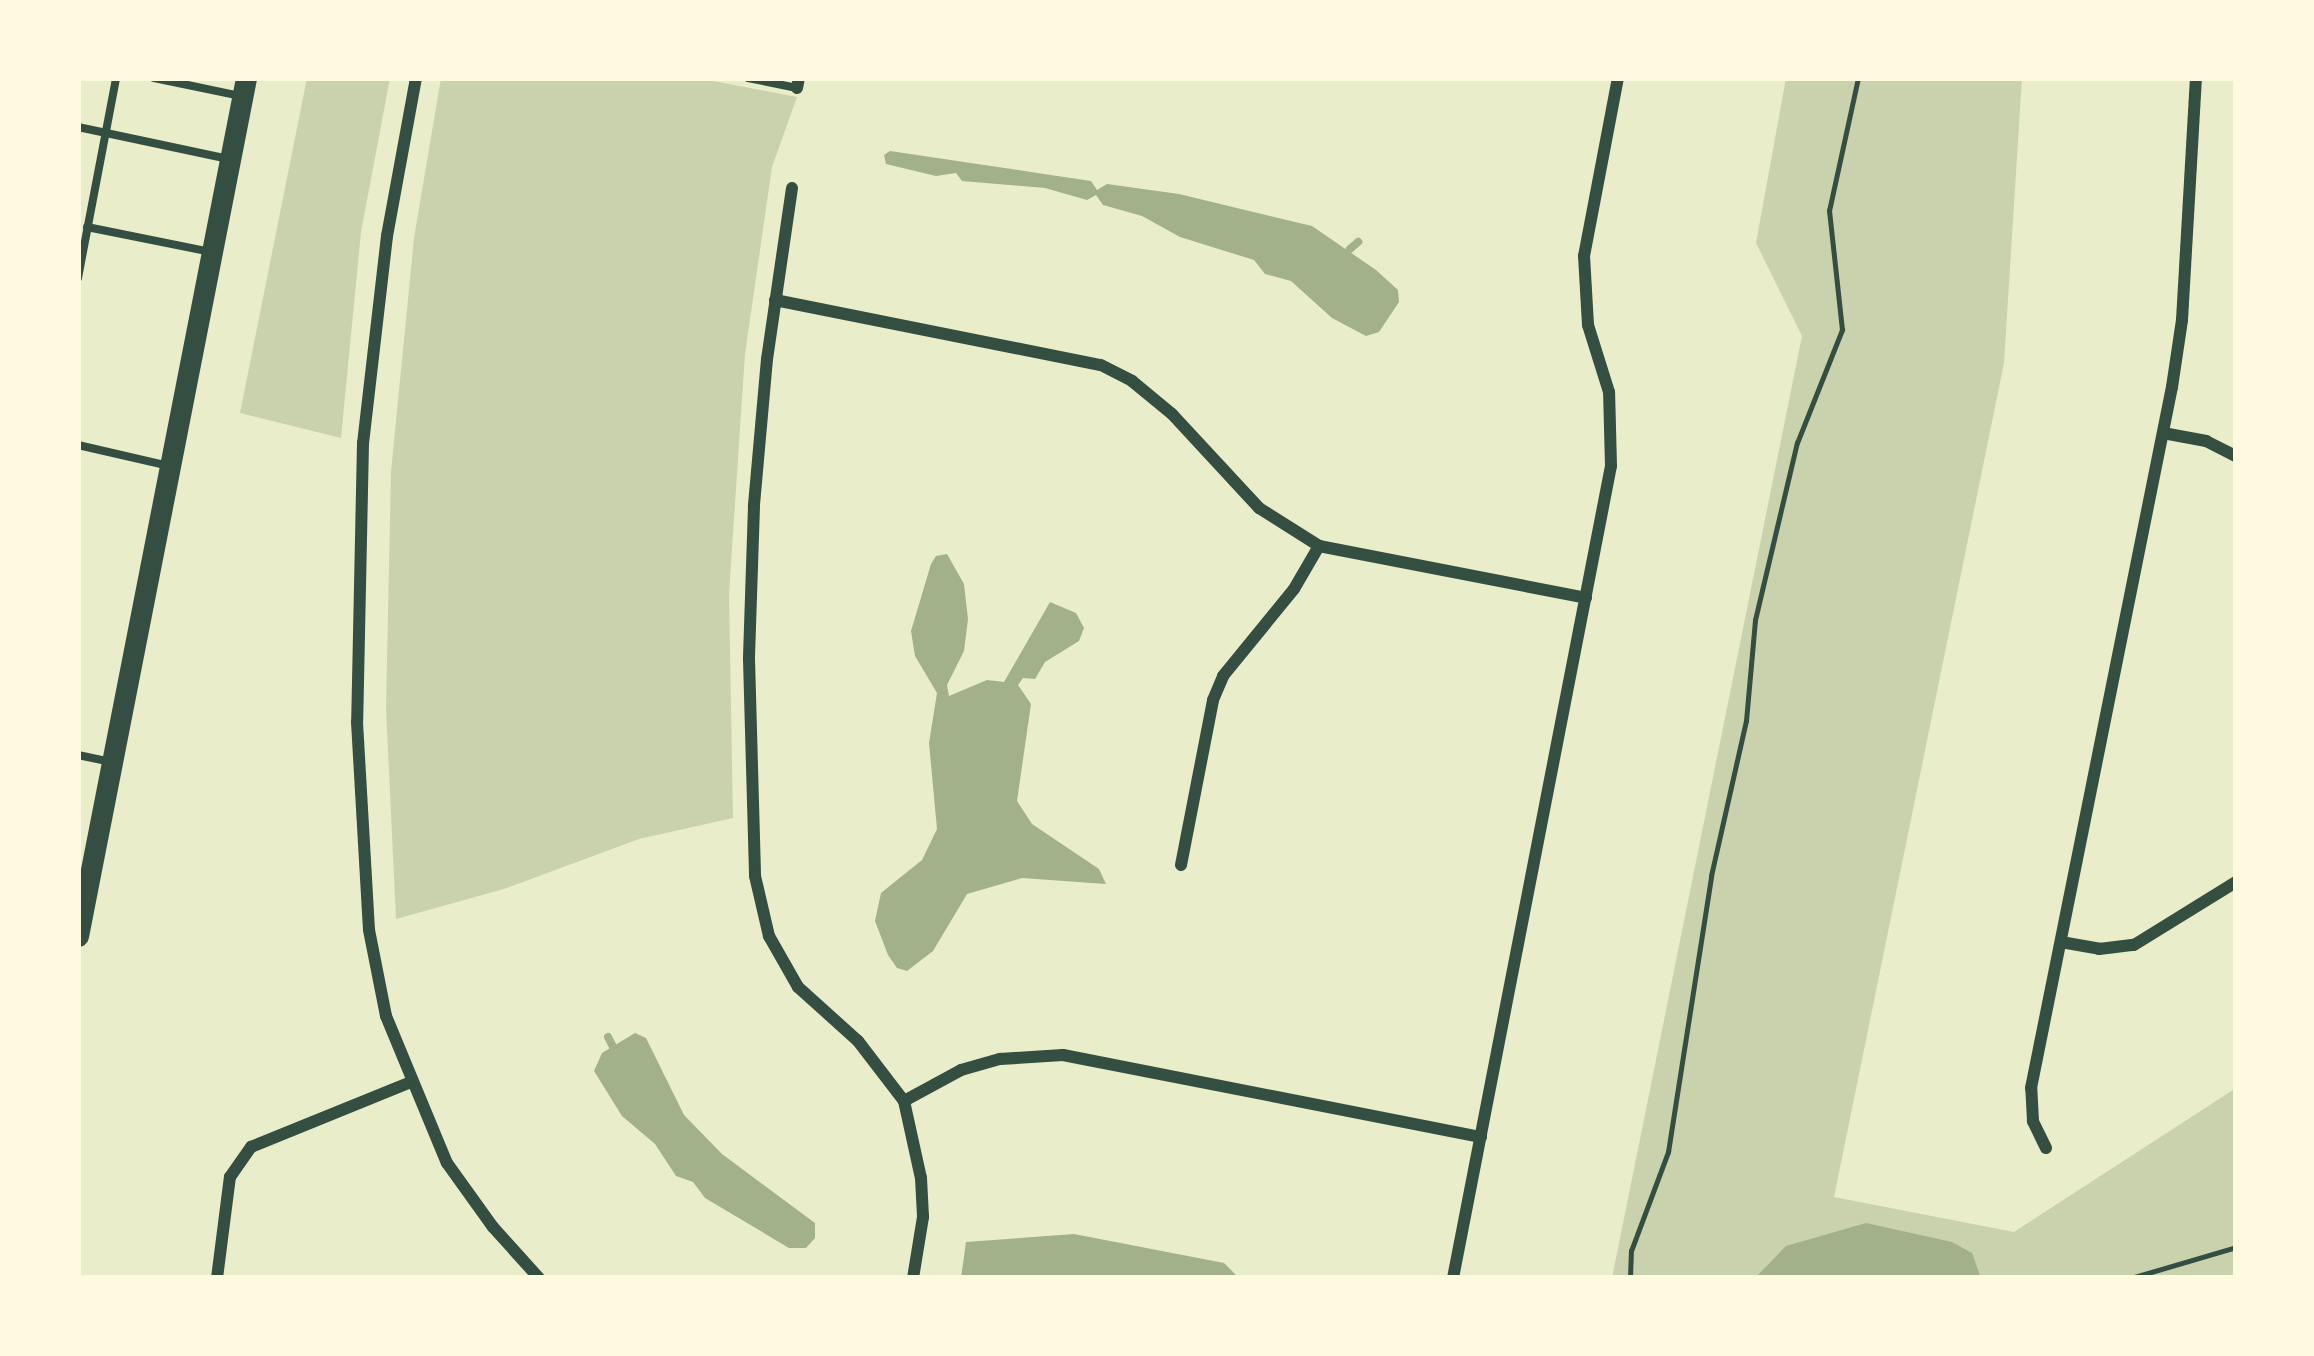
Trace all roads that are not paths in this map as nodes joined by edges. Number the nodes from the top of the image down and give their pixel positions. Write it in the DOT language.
graph roads {
  1 [pos="116,78"];
  2 [pos="154,78"];
  3 [pos="416,78"];
  4 [pos="748,78"];
  5 [pos="1618,78"];
  6 [pos="2196,78"];
  7 [pos="798,83"];
  8 [pos="244,87"];
  9 [pos="78,127"];
  10 [pos="104,133"];
  11 [pos="230,159"];
  12 [pos="792,188"];
  13 [pos="87,227"];
  14 [pos="212,252"];
  15 [pos="78,278"];
  16 [pos="775,300"];
  17 [pos="2163,433"];
  18 [pos="78,445"];
  19 [pos="2236,456"];
  20 [pos="170,466"];
  21 [pos="1319,546"];
  22 [pos="1586,598"];
  23 [pos="78,754"];
  24 [pos="112,762"];
  25 [pos="1181,865"];
  26 [pos="2236,882"];
  27 [pos="78,936"];
  28 [pos="2061,942"];
  29 [pos="410,1083"];
  30 [pos="904,1100"];
  31 [pos="1481,1137"];
  32 [pos="2046,1148"];
  33 [pos="217,1278"];
  34 [pos="539,1278"];
  35 [pos="914,1278"];
  36 [pos="1453,1278"];
  1 -- 10 [label="lane"];
  2 -- 8 [label="lane"];
  3 -- 29 [label="street"];
  4 -- 7 [label="lane"];
  5 -- 22 [label="street"];
  6 -- 17 [label="street"];
  8 -- 11 [label="main road"];
  9 -- 10 [label="lane"];
  10 -- 11 [label="lane"];
  10 -- 13 [label="lane"];
  11 -- 14 [label="main road"];
  12 -- 16 [label="street"];
  13 -- 14 [label="lane"];
  13 -- 15 [label="lane"];
  14 -- 20 [label="main road"];
  16 -- 21 [label="street"];
  16 -- 30 [label="street"];
  17 -- 19 [label="street"];
  17 -- 28 [label="street"];
  18 -- 20 [label="lane"];
  20 -- 24 [label="main road"];
  21 -- 22 [label="street"];
  21 -- 25 [label="street"];
  22 -- 31 [label="street"];
  23 -- 24 [label="lane"];
  24 -- 27 [label="main road"];
  26 -- 28 [label="street"];
  28 -- 32 [label="street"];
  29 -- 33 [label="street"];
  29 -- 34 [label="street"];
  30 -- 31 [label="street"];
  30 -- 35 [label="street"];
  31 -- 36 [label="street"];
}
